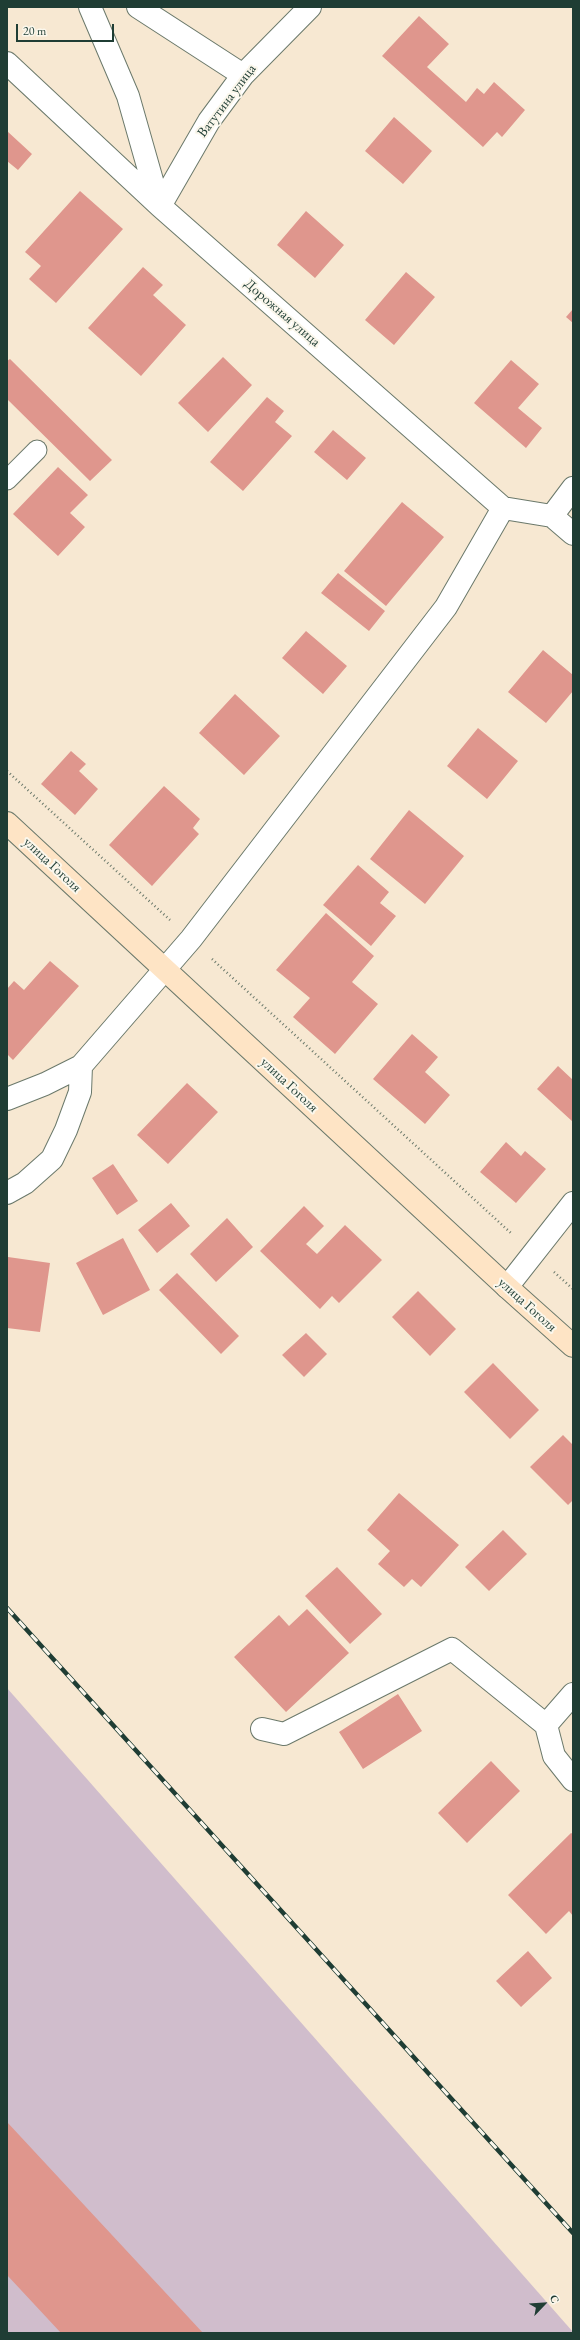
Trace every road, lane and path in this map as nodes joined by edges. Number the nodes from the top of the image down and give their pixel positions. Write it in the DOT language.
graph roads {
  1 [pos="90,7"];
  2 [pos="138,7"];
  3 [pos="310,7"];
  4 [pos="7,62"];
  5 [pos="243,75"];
  6 [pos="160,206"];
  7 [pos="37,450"];
  8 [pos="7,480"];
  9 [pos="573,488"];
  10 [pos="504,508"];
  11 [pos="552,516"];
  12 [pos="573,534"];
  13 [pos="7,771"];
  14 [pos="7,823"];
  15 [pos="191,939"];
  16 [pos="165,970"];
  17 [pos="81,1066"];
  18 [pos="7,1099"];
  19 [pos="7,1193"];
  20 [pos="573,1203"];
  21 [pos="533,1253"];
  22 [pos="506,1287"];
  23 [pos="573,1289"];
  24 [pos="573,1346"];
  25 [pos="573,1694"];
  26 [pos="546,1725"];
  27 [pos="262,1729"];
  28 [pos="573,1780"];
  1 -- 6 [label="street"];
  2 -- 5 [label="street"];
  3 -- 5 [label="street, Ватутина улица"];
  4 -- 6 [label="street, Дорожная улица"];
  5 -- 6 [label="street, Ватутина улица"];
  6 -- 10 [label="street, Дорожная улица"];
  7 -- 8 [label="lane"];
  9 -- 11 [label="street"];
  10 -- 11 [label="street"];
  10 -- 15 [label="street"];
  11 -- 12 [label="street"];
  13 -- 15 [label="path"];
  14 -- 16 [label="main road, улица Гоголя"];
  15 -- 16 [label="street"];
  15 -- 21 [label="path"];
  16 -- 17 [label="street"];
  16 -- 22 [label="main road, улица Гоголя"];
  17 -- 18 [label="street"];
  17 -- 19 [label="street"];
  20 -- 21 [label="street"];
  21 -- 22 [label="street"];
  21 -- 23 [label="path"];
  22 -- 24 [label="main road, улица Гоголя"];
  25 -- 26 [label="street"];
  26 -- 27 [label="street"];
  26 -- 28 [label="street"];
}
